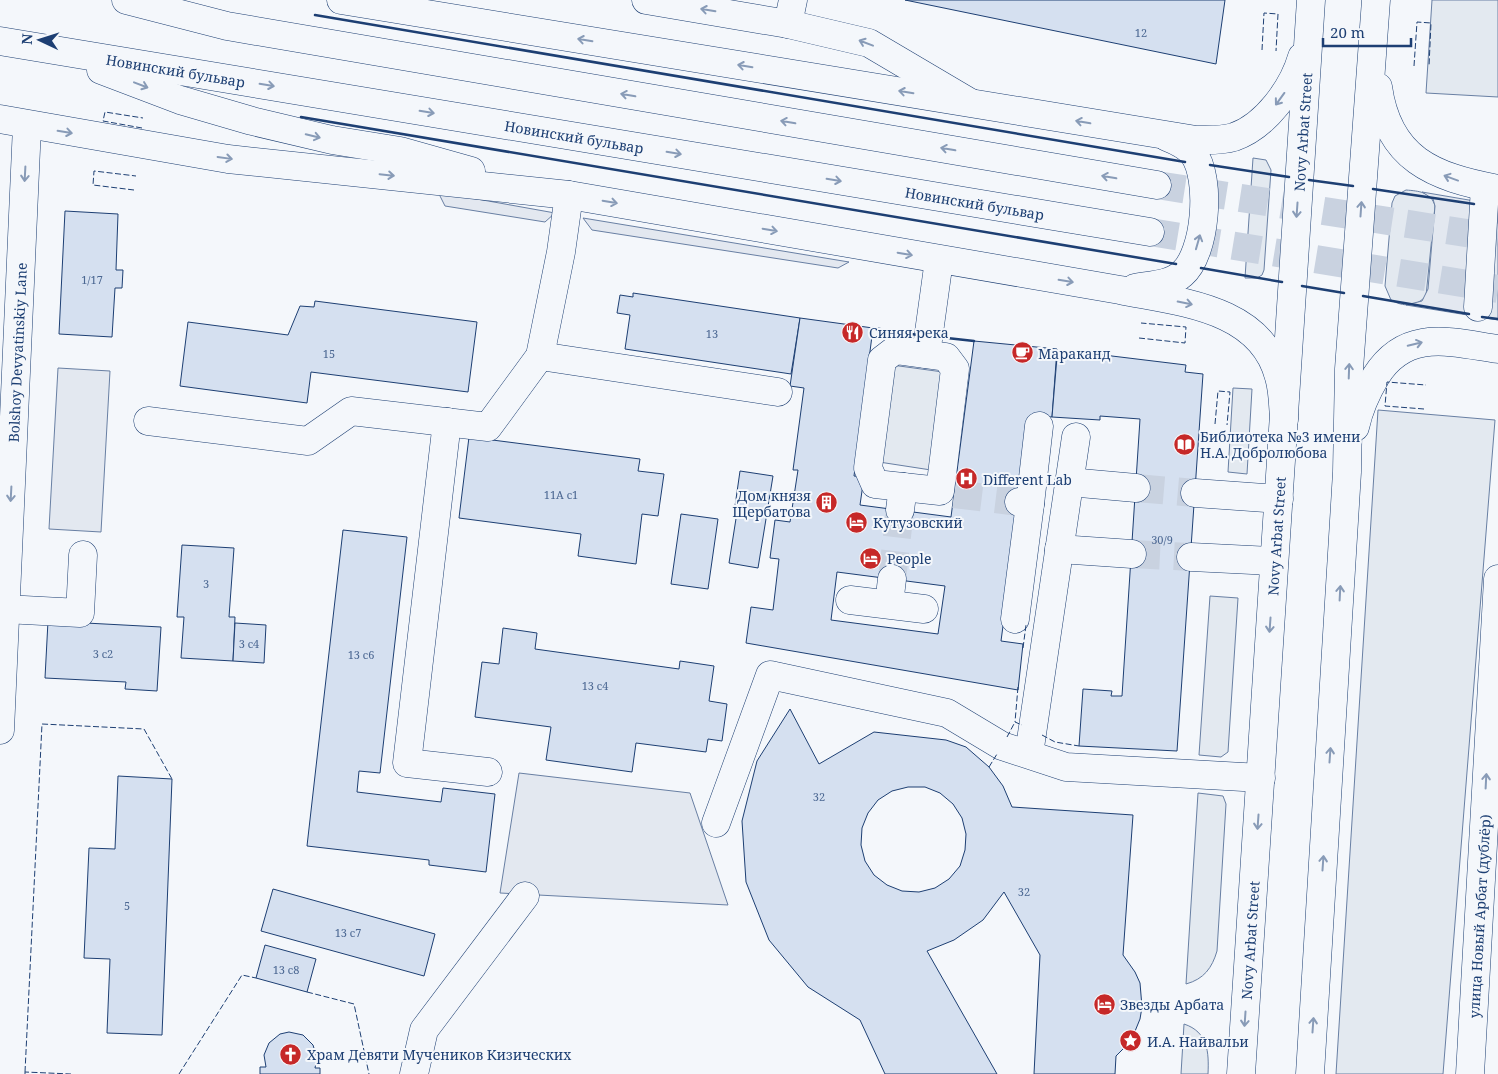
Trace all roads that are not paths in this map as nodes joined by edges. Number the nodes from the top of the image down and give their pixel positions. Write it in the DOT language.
graph roads {
  1 [pos="126,0"];
  2 [pos="341,0"];
  3 [pos="1310,0"];
  4 [pos="1376,0"];
  5 [pos="656,1"];
  6 [pos="791,12"];
  7 [pos="1308,39"];
  8 [pos="0,41"];
  9 [pos="1372,48"];
  10 [pos="46,49"];
  11 [pos="969,103"];
  12 [pos="0,119"];
  13 [pos="28,126"];
  14 [pos="1166,136"];
  15 [pos="1157,185"];
  16 [pos="1491,188"];
  17 [pos="557,193"];
  18 [pos="1150,232"];
  19 [pos="938,260"];
  20 [pos="1120,290"];
  21 [pos="1478,307"];
  22 [pos="1498,349"];
  23 [pos="926,354"];
  24 [pos="540,356"];
  25 [pos="778,392"];
  26 [pos="1284,419"];
  27 [pos="148,421"];
  28 [pos="447,422"];
  29 [pos="1040,426"];
  30 [pos="1076,437"];
  31 [pos="6,451"];
  32 [pos="1347,472"];
  33 [pos="1069,482"];
  34 [pos="1136,488"];
  35 [pos="1196,493"];
  36 [pos="1279,499"];
  37 [pos="1059,548"];
  38 [pos="1132,554"];
  39 [pos="83,555"];
  40 [pos="1191,557"];
  41 [pos="1274,561"];
  42 [pos="1498,579"];
  43 [pos="850,600"];
  44 [pos="6,609"];
  45 [pos="924,609"];
  46 [pos="1015,619"];
  47 [pos="0,730"];
  48 [pos="1029,754"];
  49 [pos="488,772"];
  50 [pos="1260,778"];
  51 [pos="1491,819"];
  52 [pos="716,823"];
  53 [pos="526,896"];
  54 [pos="414,1074"];
  55 [pos="1241,1074"];
  56 [pos="1310,1074"];
  57 [pos="1470,1074"];
  15 -- 1 [label="main road, one-way"];
  11 -- 2 [label="main road, one-way"];
  3 -- 7 [label="main road, Novy Arbat Street"];
  4 -- 9 [label="main road"];
  6 -- 5 [label="main road, one-way"];
  11 -- 6 [label="main road, one-way"];
  7 -- 14 [label="main road, one-way"];
  7 -- 26 [label="main road, Novy Arbat Street, one-way"];
  8 -- 10 [label="main road, Новинский бульвар"];
  16 -- 9 [label="main road, one-way"];
  32 -- 9 [label="main road, one-way"];
  10 -- 17 [label="main road, one-way"];
  10 -- 18 [label="main road, Новинский бульвар, one-way"];
  14 -- 11 [label="main road, one-way"];
  12 -- 13 [label="main road"];
  13 -- 17 [label="main road, one-way"];
  13 -- 31 [label="main road, Bolshoy Devyatinskiy Lane, one-way"];
  20 -- 14 [label="main road, one-way"];
  16 -- 21 [label="main road"];
  17 -- 19 [label="main road, one-way"];
  17 -- 24 [label="main road"];
  19 -- 20 [label="main road, one-way"];
  19 -- 23 [label="main road"];
  20 -- 26 [label="main road, one-way"];
  32 -- 22 [label="main road, one-way"];
  23 -- 23 [label="main road"];
  24 -- 25 [label="main road"];
  24 -- 28 [label="main road"];
  26 -- 36 [label="main road, Novy Arbat Street"];
  27 -- 28 [label="main road"];
  28 -- 49 [label="main road"];
  29 -- 46 [label="main road"];
  30 -- 33 [label="main road"];
  31 -- 44 [label="main road, Bolshoy Devyatinskiy Lane, one-way"];
  56 -- 32 [label="main road, one-way"];
  33 -- 34 [label="main road"];
  33 -- 37 [label="main road"];
  35 -- 36 [label="main road"];
  36 -- 41 [label="main road, Novy Arbat Street"];
  37 -- 38 [label="main road"];
  37 -- 48 [label="main road"];
  39 -- 44 [label="main road"];
  40 -- 41 [label="main road"];
  41 -- 50 [label="main road, Novy Arbat Street, one-way"];
  51 -- 42 [label="main road, улица Новый Арбат (дублёр), one-way"];
  43 -- 45 [label="main road"];
  44 -- 47 [label="main road, Bolshoy Devyatinskiy Lane"];
  48 -- 50 [label="main road"];
  48 -- 52 [label="main road"];
  50 -- 55 [label="main road, Novy Arbat Street, one-way"];
  51 -- 57 [label="main road, улица Новый Арбат (дублёр)"];
  53 -- 54 [label="main road"];
}
